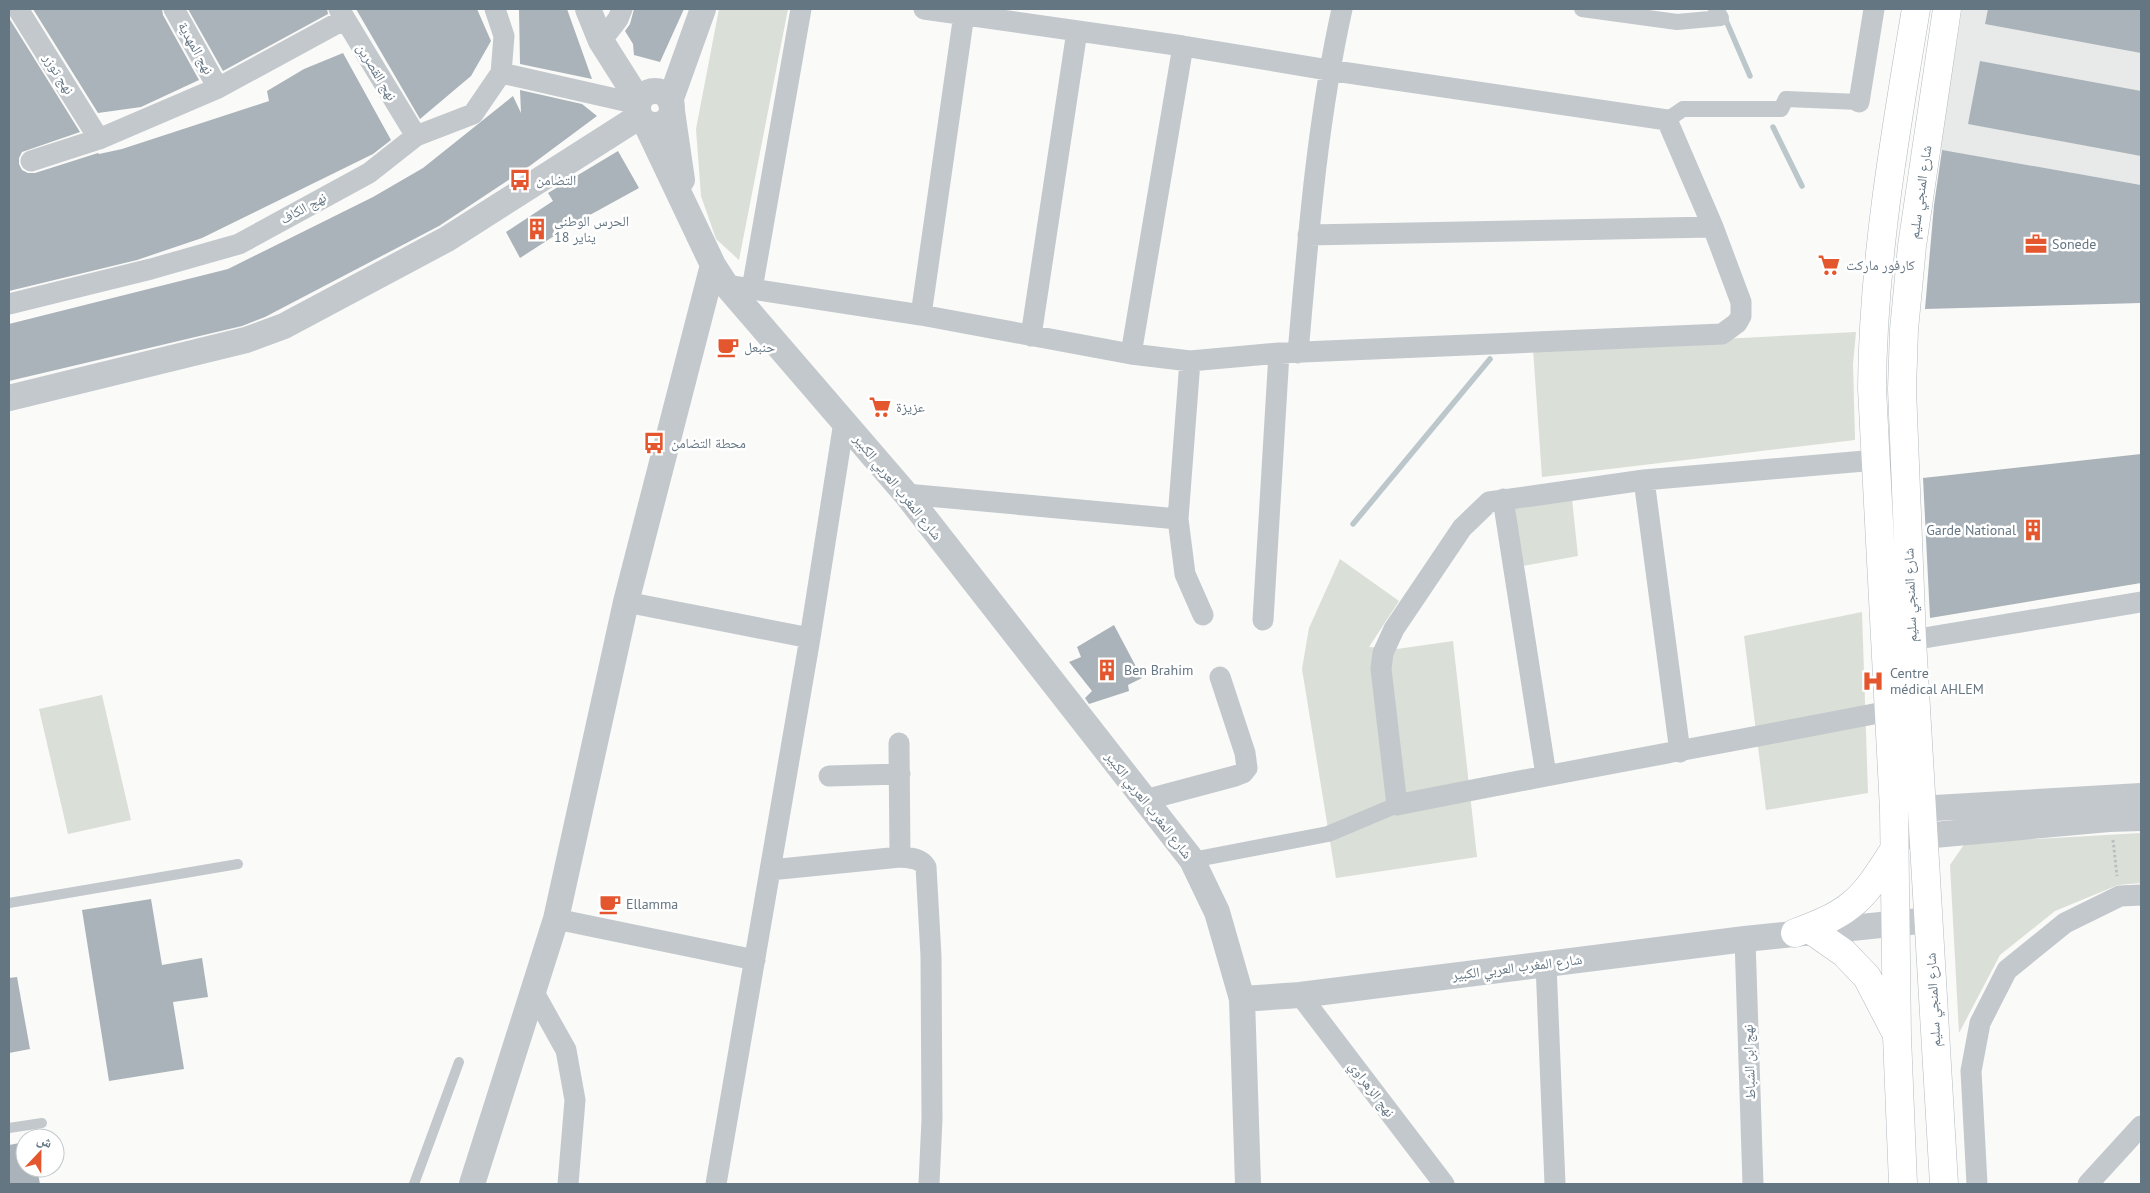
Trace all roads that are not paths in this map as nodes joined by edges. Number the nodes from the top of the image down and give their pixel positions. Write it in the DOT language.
graph roads {
  1 [pos="18,9"];
  2 [pos="174,9"];
  3 [pos="495,9"];
  4 [pos="622,9"];
  5 [pos="696,9"];
  6 [pos="703,9"];
  7 [pos="801,9"];
  8 [pos="924,9"];
  9 [pos="1342,9"];
  10 [pos="1582,9"];
  11 [pos="1716,9"];
  12 [pos="1874,9"];
  13 [pos="1916,9"];
  14 [pos="1947,9"];
  15 [pos="342,14"];
  16 [pos="964,14"];
  17 [pos="1009,15"];
  18 [pos="598,27"];
  19 [pos="1077,30"];
  20 [pos="1183,46"];
  21 [pos="1328,70"];
  22 [pos="501,72"];
  23 [pos="218,88"];
  24 [pos="1859,102"];
  25 [pos="650,105"];
  26 [pos="1667,120"];
  27 [pos="416,136"];
  28 [pos="99,139"];
  29 [pos="31,161"];
  30 [pos="1712,227"];
  31 [pos="1308,236"];
  32 [pos="720,275"];
  33 [pos="752,289"];
  34 [pos="9,304"];
  35 [pos="921,315"];
  36 [pos="1031,336"];
  37 [pos="1289,353"];
  38 [pos="1131,354"];
  39 [pos="1190,361"];
  40 [pos="9,398"];
  41 [pos="844,422"];
  42 [pos="1876,460"];
  43 [pos="1644,480"];
  44 [pos="906,494"];
  45 [pos="1503,499"];
  46 [pos="1178,519"];
  47 [pos="626,602"];
  48 [pos="2141,602"];
  49 [pos="1203,615"];
  50 [pos="1264,620"];
  51 [pos="810,638"];
  52 [pos="1912,640"];
  53 [pos="1220,677"];
  54 [pos="1889,712"];
  55 [pos="899,743"];
  56 [pos="1680,752"];
  57 [pos="900,774"];
  58 [pos="1546,775"];
  59 [pos="829,776"];
  60 [pos="2141,796"];
  61 [pos="1145,800"];
  62 [pos="1397,805"];
  63 [pos="1894,810"];
  64 [pos="2141,818"];
  65 [pos="1923,823"];
  66 [pos="1894,843"];
  67 [pos="900,857"];
  68 [pos="1192,860"];
  69 [pos="238,864"];
  70 [pos="770,870"];
  71 [pos="2141,895"];
  72 [pos="9,904"];
  73 [pos="556,919"];
  74 [pos="1928,920"];
  75 [pos="1895,923"];
  76 [pos="1804,933"];
  77 [pos="1745,939"];
  78 [pos="755,960"];
  79 [pos="1546,964"];
  80 [pos="533,991"];
  81 [pos="1300,995"];
  82 [pos="1242,999"];
  83 [pos="1897,1036"];
  84 [pos="458,1062"];
  85 [pos="42,1123"];
  86 [pos="2141,1126"];
  87 [pos="9,1128"];
  88 [pos="414,1184"];
  89 [pos="472,1184"];
  90 [pos="568,1184"];
  91 [pos="716,1184"];
  92 [pos="929,1184"];
  93 [pos="1248,1184"];
  94 [pos="1444,1184"];
  95 [pos="1555,1184"];
  96 [pos="1753,1184"];
  97 [pos="1903,1184"];
  98 [pos="1944,1184"];
  99 [pos="1976,1184"];
  100 [pos="2088,1184"];
  1 -- 28 [label="street, نهج توزر"];
  2 -- 23 [label="street, نهج المهدية"];
  3 -- 22 [label="street, نهج الكاف"];
  4 -- 18 [label="street"];
  5 -- 25 [label="street"];
  6 -- 25 [label="street"];
  7 -- 33 [label="street"];
  8 -- 16 [label="street"];
  9 -- 21 [label="street"];
  10 -- 11 [label="street"];
  12 -- 24 [label="street"];
  13 -- 42 [label="main road, شارع المنجي سليم"];
  14 -- 52 [label="main road, شارع المنجي سليم"];
  15 -- 23 [label="street"];
  15 -- 27 [label="street, نهج القصرين"];
  16 -- 17 [label="street"];
  16 -- 35 [label="street"];
  17 -- 19 [label="street"];
  18 -- 25 [label="street, شارع المغرب العربي الكبير"];
  19 -- 20 [label="street"];
  19 -- 36 [label="street"];
  20 -- 21 [label="street"];
  20 -- 38 [label="street"];
  21 -- 26 [label="street"];
  21 -- 31 [label="street"];
  22 -- 25 [label="street"];
  22 -- 27 [label="street, نهج الكاف"];
  23 -- 28 [label="street"];
  24 -- 26 [label="street"];
  25 -- 32 [label="street, شارع المغرب العربي الكبير"];
  25 -- 40 [label="street"];
  26 -- 30 [label="street"];
  27 -- 34 [label="street, نهج الكاف"];
  28 -- 29 [label="street"];
  30 -- 31 [label="street"];
  30 -- 37 [label="street"];
  31 -- 37 [label="street"];
  32 -- 33 [label="street"];
  32 -- 41 [label="street, شارع المغرب العربي الكبير"];
  32 -- 47 [label="street"];
  33 -- 35 [label="street"];
  35 -- 36 [label="street"];
  36 -- 38 [label="street"];
  37 -- 39 [label="street"];
  37 -- 50 [label="street"];
  38 -- 39 [label="street"];
  39 -- 46 [label="street"];
  41 -- 44 [label="street, شارع المغرب العربي الكبير"];
  41 -- 51 [label="street"];
  42 -- 43 [label="street"];
  42 -- 54 [label="main road, شارع المنجي سليم"];
  43 -- 45 [label="street"];
  43 -- 56 [label="street"];
  44 -- 46 [label="street"];
  44 -- 61 [label="street, شارع المغرب العربي الكبير"];
  45 -- 58 [label="street"];
  45 -- 62 [label="street"];
  46 -- 49 [label="street"];
  47 -- 51 [label="street"];
  47 -- 73 [label="street"];
  48 -- 52 [label="street"];
  51 -- 70 [label="street"];
  52 -- 65 [label="main road, شارع المنجي سليم"];
  53 -- 61 [label="street"];
  54 -- 56 [label="street"];
  54 -- 63 [label="main road, شارع المنجي سليم"];
  55 -- 57 [label="street"];
  56 -- 58 [label="street"];
  57 -- 59 [label="street"];
  57 -- 67 [label="street"];
  58 -- 62 [label="street"];
  60 -- 65 [label="street"];
  61 -- 68 [label="street, شارع المغرب العربي الكبير"];
  62 -- 68 [label="street"];
  63 -- 65 [label="street"];
  63 -- 66 [label="main road, شارع المنجي سليم"];
  64 -- 65 [label="street"];
  65 -- 66 [label="street"];
  65 -- 74 [label="main road, شارع المنجي سليم"];
  66 -- 75 [label="main road, شارع المنجي سليم"];
  66 -- 76 [label="main road"];
  67 -- 70 [label="street"];
  67 -- 92 [label="street"];
  68 -- 82 [label="street, شارع المغرب العربي الكبير"];
  69 -- 72 [label="lane"];
  70 -- 78 [label="street"];
  71 -- 99 [label="street"];
  73 -- 78 [label="street"];
  73 -- 80 [label="street"];
  74 -- 75 [label="street, شارع المغرب العربي الكبير"];
  74 -- 98 [label="main road, شارع المنجي سليم"];
  75 -- 76 [label="street, شارع المغرب العربي الكبير"];
  75 -- 83 [label="main road, شارع المنجي سليم"];
  76 -- 77 [label="street, شارع المغرب العربي الكبير"];
  76 -- 83 [label="main road"];
  77 -- 79 [label="street, شارع المغرب العربي الكبير"];
  77 -- 96 [label="street, نهج ابن الشباط"];
  78 -- 91 [label="street"];
  79 -- 81 [label="street, شارع المغرب العربي الكبير"];
  79 -- 95 [label="street"];
  80 -- 89 [label="street"];
  80 -- 90 [label="street"];
  81 -- 82 [label="street, شارع المغرب العربي الكبير"];
  81 -- 94 [label="street, نهج الزهراوي"];
  82 -- 93 [label="street"];
  83 -- 97 [label="main road, شارع المنجي سليم"];
  84 -- 88 [label="lane"];
  85 -- 87 [label="lane"];
  86 -- 100 [label="street"];
}
